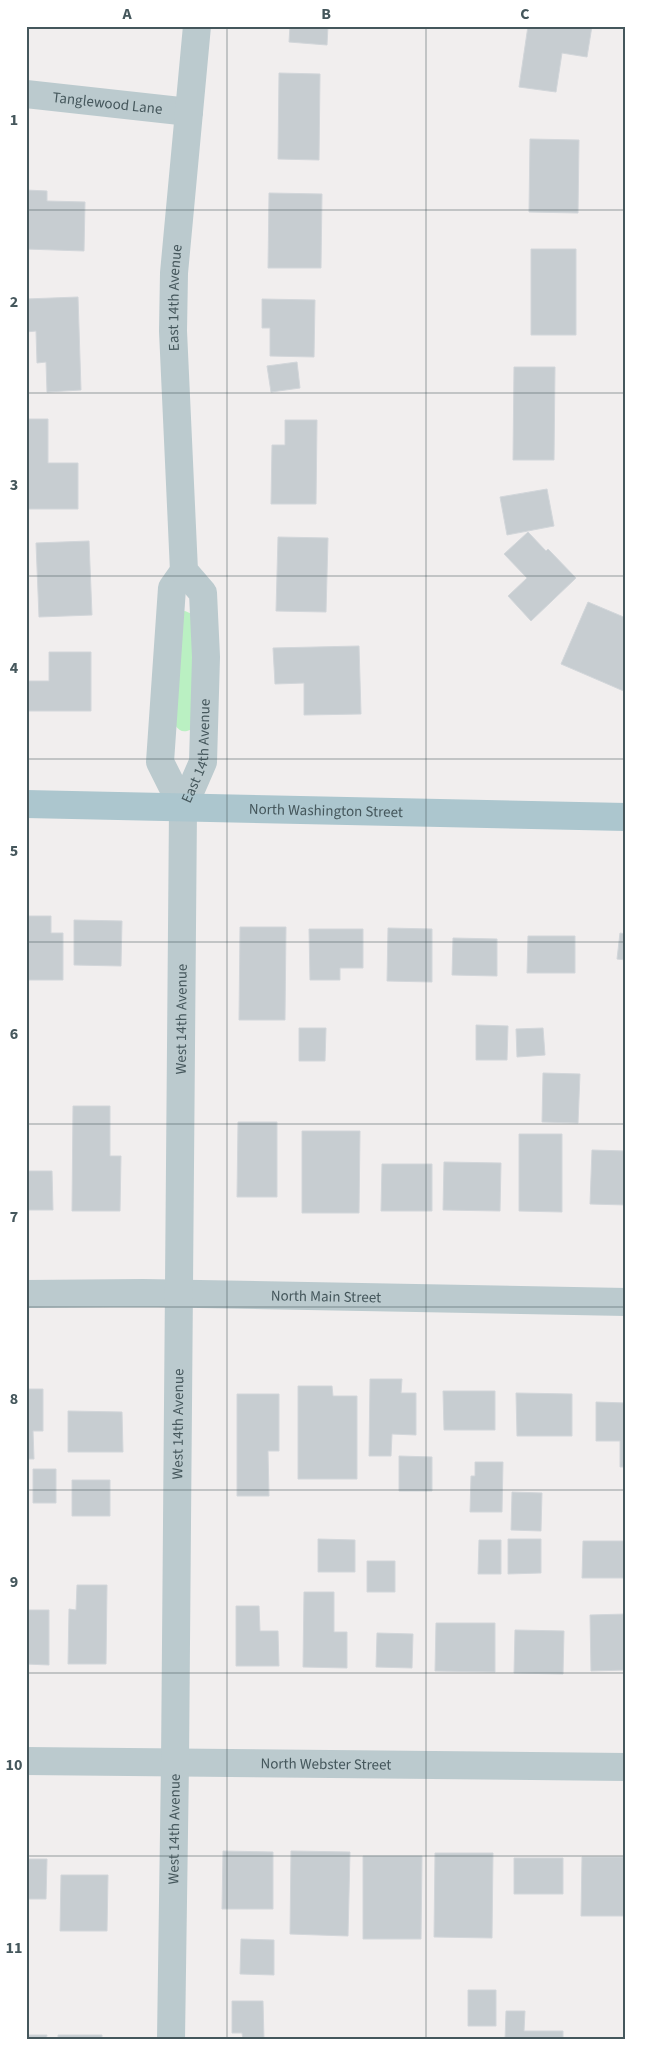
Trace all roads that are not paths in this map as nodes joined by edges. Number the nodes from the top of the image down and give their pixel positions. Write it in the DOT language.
graph roads {
  1 [pos="197,26"];
  2 [pos="26,94"];
  3 [pos="189,112"];
  4 [pos="184,571"];
  5 [pos="26,804"];
  6 [pos="183,808"];
  7 [pos="626,817"];
  8 [pos="26,1294"];
  9 [pos="180,1294"];
  10 [pos="626,1302"];
  11 [pos="26,1761"];
  12 [pos="175,1763"];
  13 [pos="626,1767"];
  14 [pos="171,2040"];
  1 -- 3 [label="street, East 14th Avenue"];
  2 -- 3 [label="street, Tanglewood Lane"];
  3 -- 4 [label="street, East 14th Avenue"];
  4 -- 6 [label="street, East 14th Avenue"];
  4 -- 6 [label="street, East 14th Avenue"];
  5 -- 6 [label="main road, North Washington Street"];
  6 -- 7 [label="main road, North Washington Street"];
  6 -- 9 [label="street, West 14th Avenue"];
  8 -- 9 [label="street, North Main Street"];
  9 -- 10 [label="street, North Main Street"];
  9 -- 12 [label="street, West 14th Avenue"];
  11 -- 12 [label="street, North Webster Street"];
  12 -- 13 [label="street, North Webster Street"];
  12 -- 14 [label="street, West 14th Avenue"];
}
